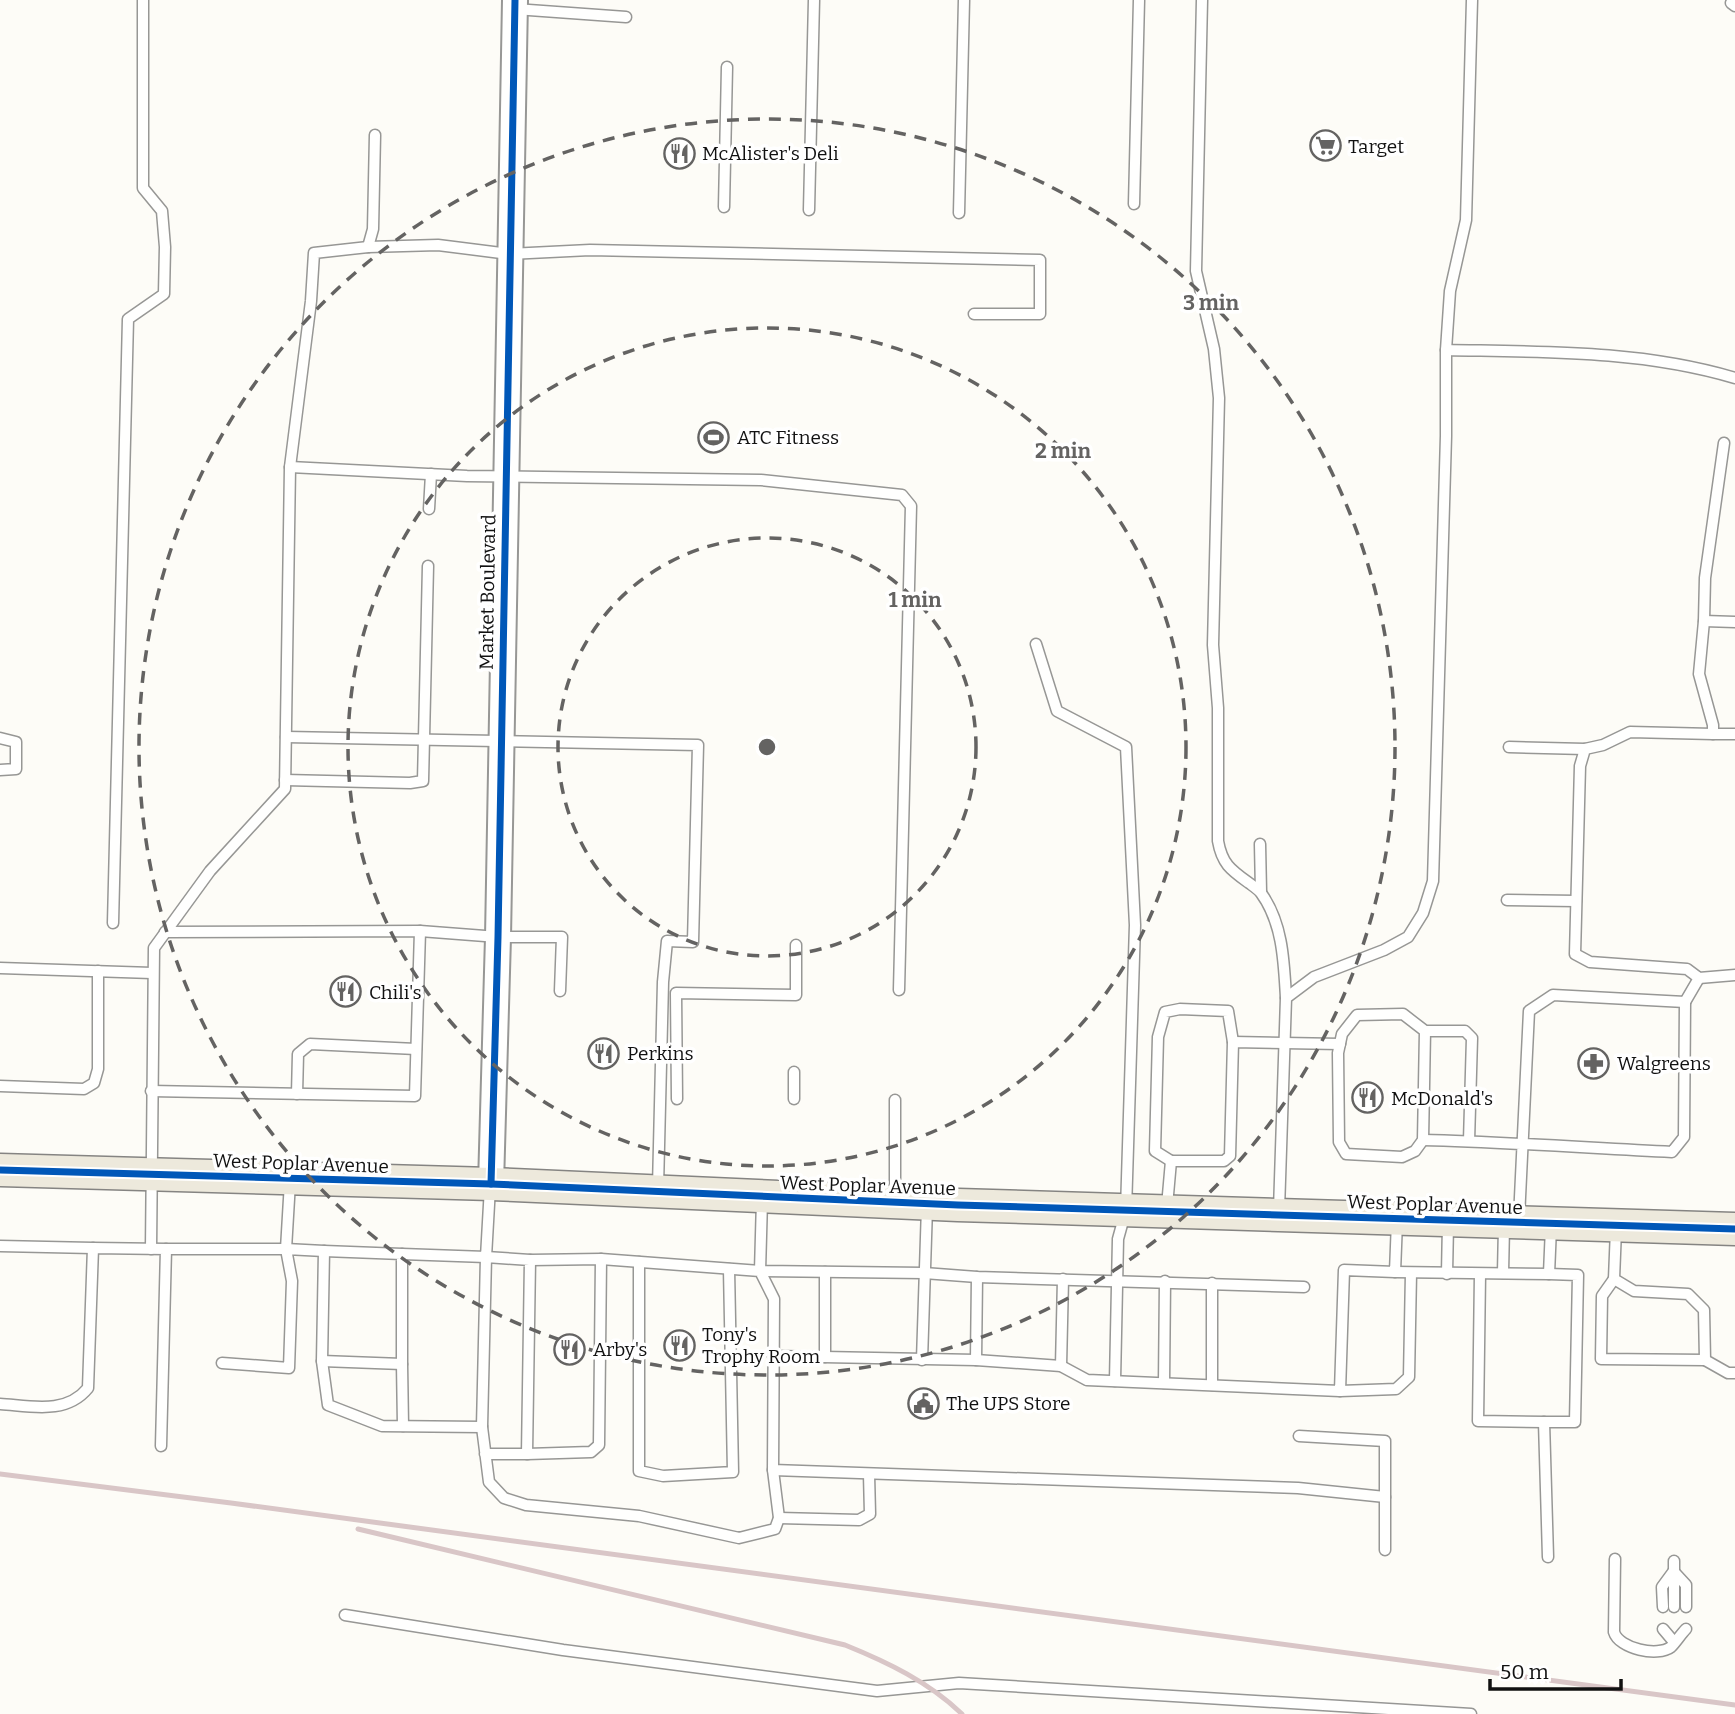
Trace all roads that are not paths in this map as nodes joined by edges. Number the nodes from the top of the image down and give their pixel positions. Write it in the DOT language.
graph roads {
  1 [pos="143,0"];
  2 [pos="814,0"];
  3 [pos="964,0"];
  4 [pos="1139,0"];
  5 [pos="1202,0"];
  6 [pos="1472,0"];
  7 [pos="1734,0"];
  8 [pos="515,4"];
  9 [pos="1735,6"];
  10 [pos="625,17"];
  11 [pos="727,66"];
  12 [pos="375,135"];
  13 [pos="1134,204"];
  14 [pos="724,207"];
  15 [pos="809,210"];
  16 [pos="959,213"];
  17 [pos="368,247"];
  18 [pos="509,254"];
  19 [pos="974,314"];
  20 [pos="1446,350"];
  21 [pos="1735,379"];
  22 [pos="1724,443"];
  23 [pos="290,467"];
  24 [pos="431,474"];
  25 [pos="505,476"];
  26 [pos="429,509"];
  27 [pos="428,566"];
  28 [pos="1704,621"];
  29 [pos="1735,622"];
  30 [pos="1036,644"];
  31 [pos="1713,734"];
  32 [pos="1735,734"];
  33 [pos="286,737"];
  34 [pos="0,738"];
  35 [pos="426,740"];
  36 [pos="500,740"];
  37 [pos="1509,747"];
  38 [pos="1585,749"];
  39 [pos="0,770"];
  40 [pos="285,780"];
  41 [pos="1260,844"];
  42 [pos="1261,892"];
  43 [pos="1507,900"];
  44 [pos="1576,901"];
  45 [pos="114,923"];
  46 [pos="420,931"];
  47 [pos="165,932"];
  48 [pos="498,937"];
  49 [pos="796,945"];
  50 [pos="0,968"];
  51 [pos="99,971"];
  52 [pos="152,973"];
  53 [pos="1735,975"];
  54 [pos="1699,978"];
  55 [pos="899,990"];
  56 [pos="560,991"];
  57 [pos="1286,998"];
  58 [pos="1685,1002"];
  59 [pos="1424,1031"];
  60 [pos="1233,1042"];
  61 [pos="1285,1043"];
  62 [pos="1340,1044"];
  63 [pos="416,1049"];
  64 [pos="794,1072"];
  65 [pos="0,1086"];
  66 [pos="152,1091"];
  67 [pos="297,1094"];
  68 [pos="677,1099"];
  69 [pos="794,1099"];
  70 [pos="895,1100"];
  71 [pos="1423,1140"];
  72 [pos="1469,1141"];
  73 [pos="1522,1145"];
  74 [pos="1171,1161"];
  75 [pos="0,1170"];
  76 [pos="151,1175"];
  77 [pos="290,1178"];
  78 [pos="491,1184"];
  79 [pos="658,1191"];
  80 [pos="762,1196"];
  81 [pos="895,1202"];
  82 [pos="928,1203"];
  83 [pos="1126,1210"];
  84 [pos="1166,1211"];
  85 [pos="1279,1215"];
  86 [pos="1398,1219"];
  87 [pos="1448,1220"];
  88 [pos="1511,1222"];
  89 [pos="1551,1223"];
  90 [pos="1616,1225"];
  91 [pos="1735,1229"];
  92 [pos="0,1245"];
  93 [pos="93,1248"];
  94 [pos="150,1249"];
  95 [pos="166,1249"];
  96 [pos="286,1249"];
  97 [pos="324,1251"];
  98 [pos="402,1254"];
  99 [pos="486,1257"];
  100 [pos="601,1259"];
  101 [pos="530,1260"];
  102 [pos="639,1262"];
  103 [pos="729,1269"];
  104 [pos="760,1271"];
  105 [pos="825,1272"];
  106 [pos="1395,1272"];
  107 [pos="1411,1272"];
  108 [pos="925,1273"];
  109 [pos="1503,1273"];
  110 [pos="1447,1274"];
  111 [pos="1480,1274"];
  112 [pos="1549,1274"];
  113 [pos="976,1277"];
  114 [pos="1063,1279"];
  115 [pos="1614,1279"];
  116 [pos="1118,1281"];
  117 [pos="1165,1281"];
  118 [pos="1212,1283"];
  119 [pos="1304,1287"];
  120 [pos="773,1356"];
  121 [pos="825,1357"];
  122 [pos="922,1360"];
  123 [pos="976,1360"];
  124 [pos="1705,1360"];
  125 [pos="323,1361"];
  126 [pos="222,1363"];
  127 [pos="402,1364"];
  128 [pos="1061,1366"];
  129 [pos="1735,1373"];
  130 [pos="1115,1381"];
  131 [pos="1164,1382"];
  132 [pos="1212,1385"];
  133 [pos="1340,1391"];
  134 [pos="0,1404"];
  135 [pos="1544,1422"];
  136 [pos="403,1426"];
  137 [pos="481,1427"];
  138 [pos="1299,1436"];
  139 [pos="161,1446"];
  140 [pos="485,1454"];
  141 [pos="527,1454"];
  142 [pos="773,1470"];
  143 [pos="869,1474"];
  144 [pos="1385,1497"];
  145 [pos="779,1518"];
  146 [pos="1385,1550"];
  147 [pos="1548,1556"];
  148 [pos="1615,1559"];
  149 [pos="1674,1567"];
  150 [pos="1663,1607"];
  151 [pos="1674,1607"];
  152 [pos="1686,1607"];
  153 [pos="345,1615"];
  154 [pos="1663,1629"];
  155 [pos="1680,1629"];
  156 [pos="1674,1642"];
  157 [pos="1471,1714"];
  1 -- 45 [label="lane"];
  2 -- 15 [label="lane"];
  3 -- 16 [label="lane"];
  4 -- 13 [label="lane"];
  5 -- 42 [label="lane"];
  6 -- 20 [label="lane"];
  7 -- 9 [label="lane"];
  8 -- 10 [label="lane"];
  8 -- 18 [label="street, Market Boulevard"];
  11 -- 14 [label="lane"];
  12 -- 17 [label="lane"];
  17 -- 18 [label="lane"];
  17 -- 23 [label="lane"];
  18 -- 19 [label="lane"];
  18 -- 25 [label="street, Market Boulevard"];
  20 -- 21 [label="lane"];
  20 -- 57 [label="lane"];
  22 -- 28 [label="lane"];
  23 -- 24 [label="lane"];
  23 -- 33 [label="lane"];
  24 -- 25 [label="lane"];
  24 -- 26 [label="lane"];
  25 -- 36 [label="street, Market Boulevard"];
  25 -- 55 [label="lane"];
  27 -- 35 [label="lane"];
  28 -- 29 [label="lane"];
  28 -- 31 [label="lane"];
  30 -- 83 [label="lane"];
  31 -- 32 [label="lane"];
  31 -- 38 [label="lane"];
  33 -- 35 [label="lane"];
  33 -- 40 [label="lane"];
  34 -- 39 [label="lane"];
  35 -- 36 [label="lane"];
  35 -- 40 [label="lane"];
  36 -- 48 [label="street, Market Boulevard"];
  36 -- 79 [label="lane"];
  37 -- 38 [label="lane"];
  38 -- 44 [label="lane"];
  40 -- 47 [label="lane"];
  41 -- 42 [label="lane"];
  42 -- 57 [label="lane"];
  43 -- 44 [label="lane"];
  44 -- 54 [label="lane"];
  46 -- 47 [label="lane"];
  46 -- 48 [label="lane"];
  46 -- 63 [label="lane"];
  47 -- 52 [label="lane"];
  48 -- 56 [label="lane"];
  48 -- 78 [label="street, Market Boulevard"];
  49 -- 68 [label="lane"];
  50 -- 51 [label="lane"];
  51 -- 52 [label="lane"];
  51 -- 65 [label="lane"];
  52 -- 66 [label="lane"];
  53 -- 54 [label="lane"];
  54 -- 58 [label="lane"];
  57 -- 61 [label="lane"];
  58 -- 73 [label="lane"];
  58 -- 73 [label="lane"];
  59 -- 62 [label="lane"];
  59 -- 71 [label="lane"];
  59 -- 72 [label="lane"];
  60 -- 61 [label="lane"];
  60 -- 74 [label="lane"];
  60 -- 74 [label="lane"];
  61 -- 62 [label="lane"];
  61 -- 85 [label="lane"];
  62 -- 71 [label="lane"];
  63 -- 67 [label="lane"];
  63 -- 67 [label="lane"];
  64 -- 69 [label="lane"];
  66 -- 67 [label="lane"];
  66 -- 76 [label="lane"];
  70 -- 81 [label="lane"];
  71 -- 72 [label="lane"];
  72 -- 73 [label="lane"];
  73 -- 88 [label="lane"];
  74 -- 84 [label="lane"];
  75 -- 76 [label="main road, West Poplar Avenue"];
  76 -- 77 [label="main road, West Poplar Avenue"];
  76 -- 94 [label="lane"];
  77 -- 78 [label="main road, West Poplar Avenue"];
  77 -- 96 [label="lane"];
  78 -- 79 [label="main road, West Poplar Avenue"];
  78 -- 99 [label="lane"];
  79 -- 80 [label="main road, West Poplar Avenue"];
  80 -- 81 [label="main road, West Poplar Avenue"];
  80 -- 104 [label="lane"];
  81 -- 82 [label="main road, West Poplar Avenue"];
  82 -- 83 [label="main road, West Poplar Avenue"];
  82 -- 108 [label="lane"];
  83 -- 84 [label="main road, West Poplar Avenue"];
  83 -- 116 [label="lane"];
  84 -- 85 [label="main road, West Poplar Avenue"];
  85 -- 86 [label="main road, West Poplar Avenue"];
  86 -- 87 [label="main road, West Poplar Avenue"];
  86 -- 106 [label="lane"];
  87 -- 88 [label="main road, West Poplar Avenue"];
  87 -- 110 [label="lane"];
  88 -- 89 [label="main road, West Poplar Avenue"];
  88 -- 109 [label="lane"];
  89 -- 90 [label="main road, West Poplar Avenue"];
  89 -- 112 [label="lane"];
  90 -- 91 [label="main road, West Poplar Avenue"];
  90 -- 115 [label="lane"];
  92 -- 93 [label="lane"];
  93 -- 94 [label="lane"];
  93 -- 134 [label="lane"];
  94 -- 95 [label="lane"];
  95 -- 96 [label="lane"];
  95 -- 139 [label="lane"];
  96 -- 97 [label="lane"];
  96 -- 126 [label="lane"];
  97 -- 98 [label="lane"];
  97 -- 125 [label="lane"];
  98 -- 99 [label="lane"];
  98 -- 127 [label="lane"];
  99 -- 101 [label="lane"];
  99 -- 137 [label="lane"];
  100 -- 101 [label="lane"];
  100 -- 102 [label="lane"];
  100 -- 141 [label="lane"];
  101 -- 141 [label="lane"];
  102 -- 103 [label="lane"];
  102 -- 103 [label="lane"];
  103 -- 104 [label="lane"];
  104 -- 105 [label="lane"];
  104 -- 120 [label="lane"];
  105 -- 108 [label="lane"];
  105 -- 121 [label="lane"];
  106 -- 107 [label="lane"];
  106 -- 133 [label="lane"];
  107 -- 110 [label="lane"];
  107 -- 133 [label="lane"];
  108 -- 113 [label="lane"];
  108 -- 122 [label="lane"];
  109 -- 111 [label="lane"];
  109 -- 112 [label="lane"];
  110 -- 111 [label="lane"];
  111 -- 135 [label="lane"];
  112 -- 135 [label="lane"];
  113 -- 114 [label="lane"];
  113 -- 123 [label="lane"];
  114 -- 116 [label="lane"];
  114 -- 128 [label="lane"];
  115 -- 124 [label="lane"];
  115 -- 124 [label="lane"];
  116 -- 117 [label="lane"];
  116 -- 130 [label="lane"];
  117 -- 118 [label="lane"];
  117 -- 131 [label="lane"];
  118 -- 119 [label="lane"];
  118 -- 132 [label="lane"];
  120 -- 121 [label="lane"];
  120 -- 142 [label="lane"];
  121 -- 122 [label="lane"];
  122 -- 123 [label="lane"];
  123 -- 128 [label="lane"];
  124 -- 129 [label="lane"];
  125 -- 127 [label="lane"];
  125 -- 136 [label="lane"];
  127 -- 136 [label="lane"];
  128 -- 130 [label="lane"];
  130 -- 131 [label="lane"];
  131 -- 132 [label="lane"];
  132 -- 133 [label="lane"];
  135 -- 147 [label="lane"];
  136 -- 137 [label="lane"];
  137 -- 140 [label="lane"];
  138 -- 144 [label="lane"];
  140 -- 141 [label="lane"];
  140 -- 145 [label="lane"];
  142 -- 143 [label="lane"];
  142 -- 145 [label="lane"];
  143 -- 144 [label="lane"];
  143 -- 145 [label="lane"];
  144 -- 146 [label="lane"];
  148 -- 156 [label="lane"];
  149 -- 150 [label="lane"];
  149 -- 151 [label="lane"];
  149 -- 152 [label="lane"];
  153 -- 157 [label="lane"];
  154 -- 156 [label="lane"];
  155 -- 156 [label="lane"];
}
